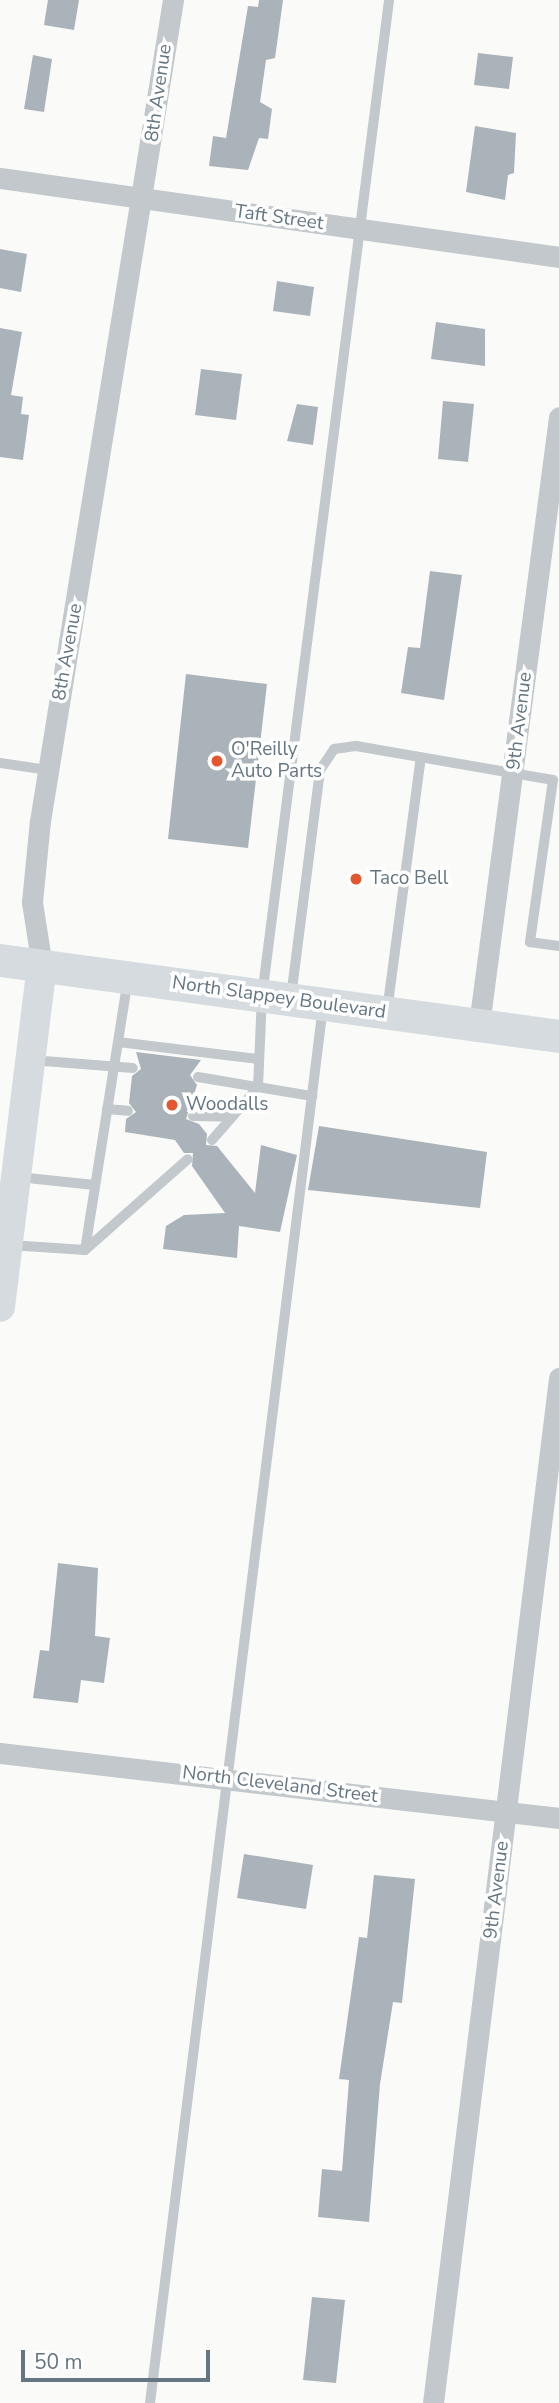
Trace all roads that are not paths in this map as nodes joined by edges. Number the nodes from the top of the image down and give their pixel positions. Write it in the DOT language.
graph roads {
  1 [pos="173,0"];
  2 [pos="389,0"];
  3 [pos="0,178"];
  4 [pos="145,197"];
  5 [pos="360,229"];
  6 [pos="559,257"];
  7 [pos="559,417"];
  8 [pos="421,757"];
  9 [pos="0,763"];
  10 [pos="48,770"];
  11 [pos="514,772"];
  12 [pos="559,946"];
  13 [pos="0,960"];
  14 [pos="42,965"];
  15 [pos="128,977"];
  16 [pos="276,998"];
  17 [pos="323,1004"];
  18 [pos="386,1013"];
  19 [pos="479,1025"];
  20 [pos="559,1036"];
  21 [pos="118,1042"];
  22 [pos="259,1059"];
  23 [pos="31,1060"];
  24 [pos="114,1067"];
  25 [pos="133,1068"];
  26 [pos="198,1077"];
  27 [pos="258,1087"];
  28 [pos="312,1096"];
  29 [pos="107,1109"];
  30 [pos="128,1111"];
  31 [pos="193,1116"];
  32 [pos="232,1117"];
  33 [pos="212,1140"];
  34 [pos="188,1159"];
  35 [pos="16,1177"];
  36 [pos="95,1185"];
  37 [pos="8,1245"];
  38 [pos="85,1250"];
  39 [pos="0,1307"];
  40 [pos="559,1378"];
  41 [pos="0,1752"];
  42 [pos="228,1779"];
  43 [pos="506,1811"];
  44 [pos="559,1818"];
  45 [pos="150,2403"];
  46 [pos="433,2403"];
  1 -- 4 [label="street, 8th Avenue"];
  2 -- 5 [label="lane"];
  3 -- 4 [label="street, Taft Street"];
  4 -- 5 [label="street, Taft Street"];
  4 -- 10 [label="street, 8th Avenue"];
  5 -- 6 [label="street, Taft Street"];
  5 -- 16 [label="lane"];
  7 -- 11 [label="street, 9th Avenue"];
  8 -- 11 [label="lane"];
  8 -- 16 [label="lane"];
  8 -- 18 [label="lane"];
  9 -- 10 [label="lane"];
  10 -- 14 [label="street, 8th Avenue"];
  11 -- 12 [label="lane"];
  11 -- 19 [label="street, 9th Avenue"];
  13 -- 14 [label="main road, North Slappey Boulevard"];
  14 -- 15 [label="main road, North Slappey Boulevard"];
  14 -- 23 [label="street, 8th Avenue"];
  15 -- 16 [label="main road, North Slappey Boulevard"];
  15 -- 21 [label="lane"];
  16 -- 17 [label="main road, North Slappey Boulevard"];
  16 -- 22 [label="lane"];
  17 -- 18 [label="main road, North Slappey Boulevard"];
  17 -- 28 [label="lane"];
  18 -- 19 [label="main road, North Slappey Boulevard"];
  19 -- 20 [label="main road, North Slappey Boulevard"];
  21 -- 22 [label="lane"];
  21 -- 24 [label="lane"];
  22 -- 27 [label="lane"];
  23 -- 24 [label="lane"];
  23 -- 35 [label="street, 8th Avenue"];
  24 -- 25 [label="lane"];
  24 -- 29 [label="lane"];
  26 -- 27 [label="lane"];
  27 -- 28 [label="lane"];
  27 -- 32 [label="lane"];
  28 -- 42 [label="lane"];
  29 -- 30 [label="lane"];
  29 -- 36 [label="lane"];
  31 -- 32 [label="lane"];
  32 -- 33 [label="lane"];
  34 -- 38 [label="lane"];
  35 -- 36 [label="lane"];
  35 -- 37 [label="street, 8th Avenue"];
  36 -- 38 [label="lane"];
  37 -- 38 [label="lane"];
  37 -- 39 [label="street, 8th Avenue"];
  40 -- 43 [label="street, 9th Avenue"];
  41 -- 42 [label="street, North Cleveland Street"];
  42 -- 43 [label="street, North Cleveland Street"];
  42 -- 45 [label="lane"];
  43 -- 44 [label="street, North Cleveland Street"];
  43 -- 46 [label="street, 9th Avenue"];
}
